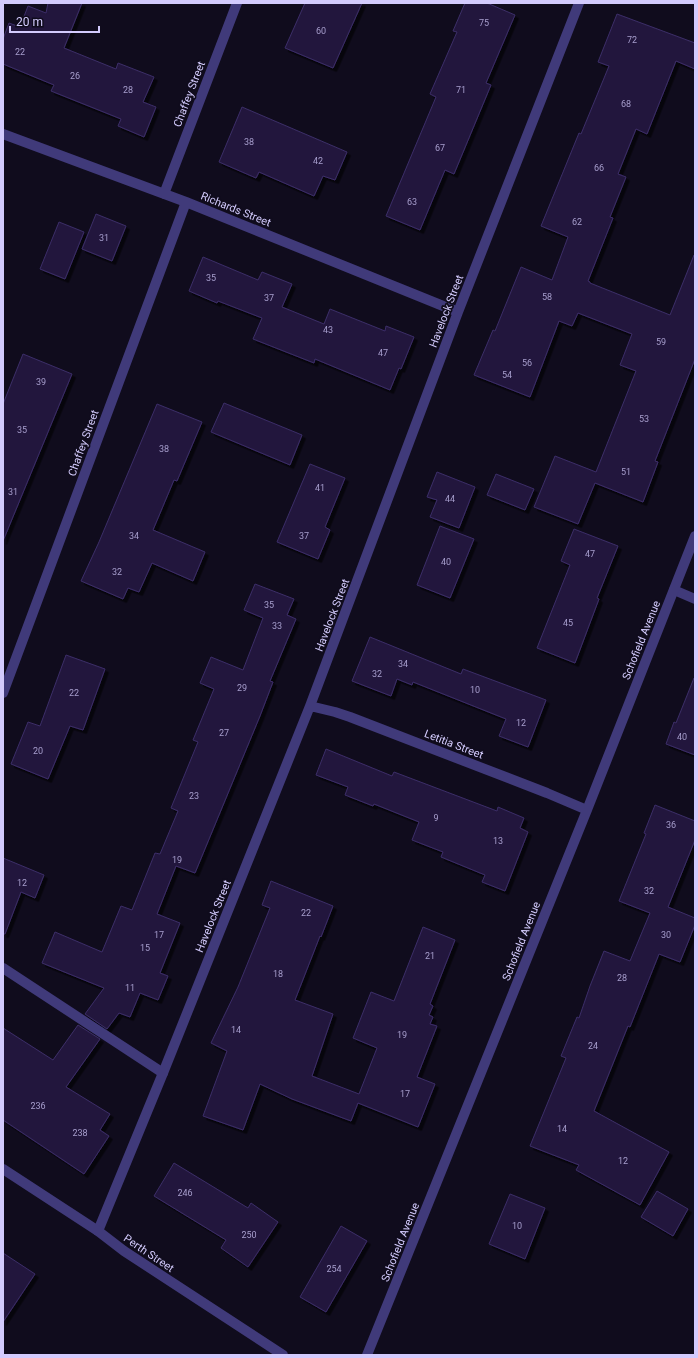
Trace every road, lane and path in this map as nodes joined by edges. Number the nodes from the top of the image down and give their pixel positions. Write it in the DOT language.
graph roads {
  1 [pos="237,3"];
  2 [pos="579,3"];
  3 [pos="3,134"];
  4 [pos="164,194"];
  5 [pos="186,202"];
  6 [pos="458,312"];
  7 [pos="695,536"];
  8 [pos="674,590"];
  9 [pos="695,599"];
  10 [pos="3,693"];
  11 [pos="310,706"];
  12 [pos="587,810"];
  13 [pos="3,968"];
  14 [pos="163,1073"];
  15 [pos="3,1169"];
  16 [pos="98,1231"];
  17 [pos="283,1355"];
  18 [pos="367,1355"];
  1 -- 4 [label="street, Chaffey Street"];
  2 -- 6 [label="street, Havelock Street"];
  3 -- 4 [label="street, Richards Street"];
  4 -- 5 [label="street, Richards Street"];
  5 -- 6 [label="street, Richards Street"];
  5 -- 10 [label="street, Chaffey Street"];
  6 -- 11 [label="street, Havelock Street"];
  7 -- 8 [label="street, Schofield Avenue"];
  8 -- 9 [label="street"];
  8 -- 12 [label="street, Schofield Avenue"];
  11 -- 12 [label="street, Letitia Street"];
  11 -- 14 [label="street, Havelock Street"];
  12 -- 18 [label="street, Schofield Avenue"];
  13 -- 14 [label="street"];
  14 -- 16 [label="street, Havelock Street"];
  15 -- 16 [label="street, Perth Street"];
  16 -- 17 [label="street, Perth Street"];
}
